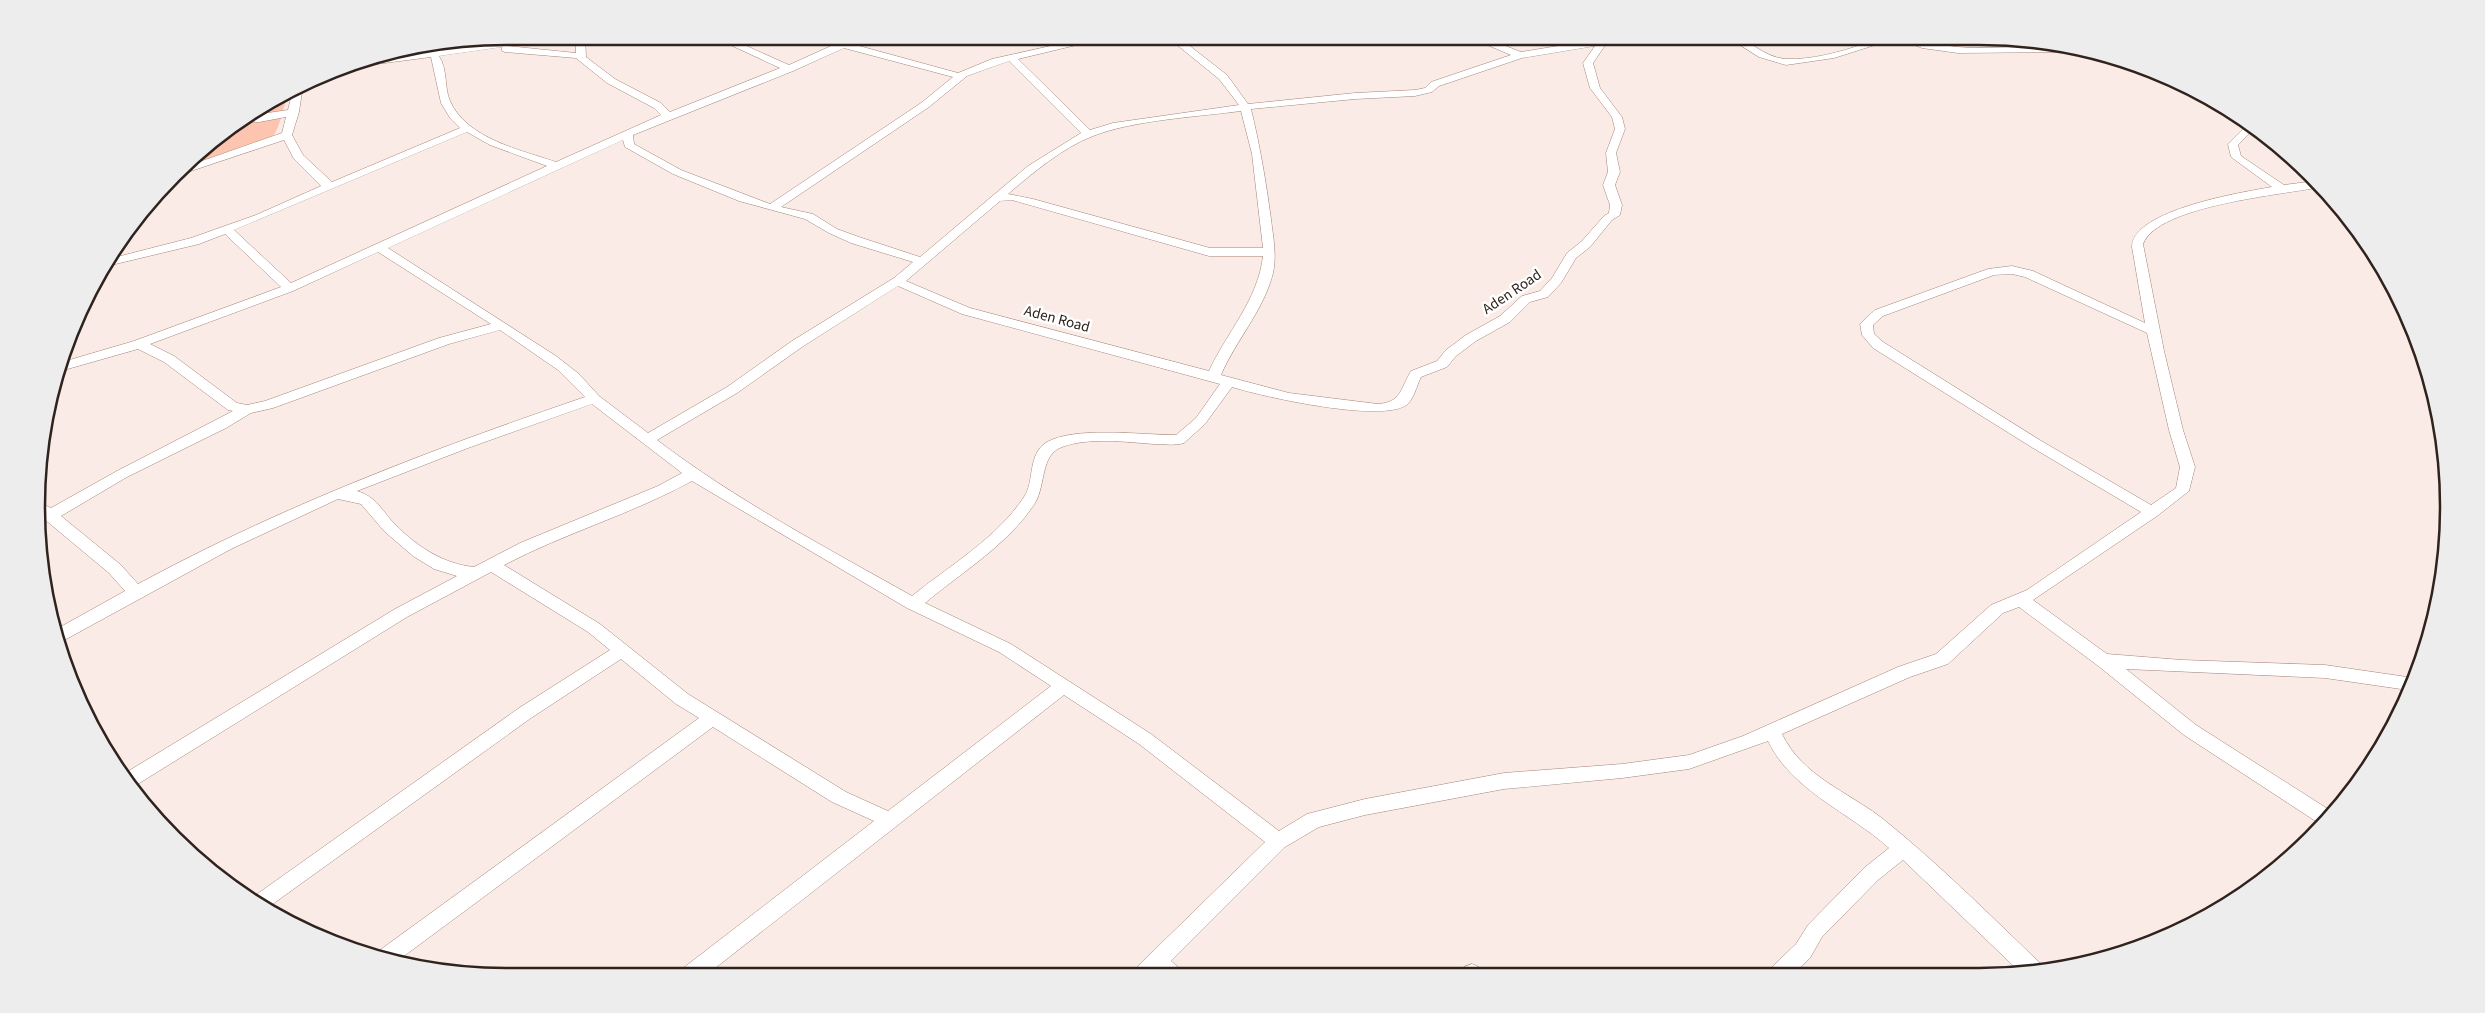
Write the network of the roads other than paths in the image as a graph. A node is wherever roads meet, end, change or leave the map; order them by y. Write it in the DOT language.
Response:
graph roads {
  1 [pos="496,45"];
  2 [pos="580,45"];
  3 [pos="736,45"];
  4 [pos="845,45"];
  5 [pos="1069,45"];
  6 [pos="1182,45"];
  7 [pos="1494,45"];
  8 [pos="1588,45"];
  9 [pos="1601,45"];
  10 [pos="1745,45"];
  11 [pos="1867,45"];
  12 [pos="1922,45"];
  13 [pos="485,47"];
  14 [pos="2040,49"];
  15 [pos="434,55"];
  16 [pos="1520,55"];
  17 [pos="581,56"];
  18 [pos="1011,58"];
  19 [pos="386,61"];
  20 [pos="790,69"];
  21 [pos="960,76"];
  22 [pos="297,96"];
  23 [pos="1245,107"];
  24 [pos="294,112"];
  25 [pos="662,113"];
  26 [pos="255,120"];
  27 [pos="466,129"];
  28 [pos="2246,131"];
  29 [pos="1088,134"];
  30 [pos="287,135"];
  31 [pos="628,140"];
  32 [pos="556,166"];
  33 [pos="194,168"];
  34 [pos="2309,185"];
  35 [pos="327,188"];
  36 [pos="2280,188"];
  37 [pos="995,198"];
  38 [pos="771,208"];
  39 [pos="227,230"];
  40 [pos="380,248"];
  41 [pos="1268,252"];
  42 [pos="921,261"];
  43 [pos="116,262"];
  44 [pos="898,281"];
  45 [pos="289,288"];
  46 [pos="503,326"];
  47 [pos="2155,332"];
  48 [pos="139,344"];
  49 [pos="67,365"];
  50 [pos="1213,377"];
  51 [pos="1228,382"];
  52 [pos="594,399"];
  53 [pos="247,410"];
  54 [pos="646,440"];
  55 [pos="692,474"];
  56 [pos="338,494"];
  57 [pos="47,512"];
  58 [pos="2152,512"];
  59 [pos="485,569"];
  60 [pos="135,592"];
  61 [pos="2021,600"];
  62 [pos="914,604"];
  63 [pos="63,633"];
  64 [pos="623,650"];
  65 [pos="2103,660"];
  66 [pos="2405,683"];
  67 [pos="1063,686"];
  68 [pos="712,718"];
  69 [pos="1772,731"];
  70 [pos="133,778"];
  71 [pos="2321,815"];
  72 [pos="890,820"];
  73 [pos="1278,841"];
  74 [pos="1904,849"];
  75 [pos="264,899"];
  76 [pos="392,953"];
  77 [pos="2028,965"];
  78 [pos="700,968"];
  79 [pos="1150,968"];
  80 [pos="1785,968"];
  1 -- 13 [label="street"];
  2 -- 17 [label="street"];
  3 -- 20 [label="street"];
  4 -- 20 [label="street"];
  4 -- 21 [label="street"];
  5 -- 18 [label="street"];
  6 -- 23 [label="street"];
  7 -- 16 [label="street"];
  8 -- 16 [label="street"];
  9 -- 51 [label="street, Aden Road"];
  10 -- 11 [label="street"];
  12 -- 14 [label="street"];
  13 -- 15 [label="street"];
  13 -- 17 [label="street"];
  15 -- 19 [label="street"];
  15 -- 27 [label="street"];
  16 -- 23 [label="street"];
  17 -- 25 [label="street"];
  18 -- 21 [label="street"];
  18 -- 29 [label="street"];
  20 -- 25 [label="street"];
  21 -- 38 [label="street"];
  22 -- 24 [label="street"];
  23 -- 29 [label="street"];
  23 -- 41 [label="street"];
  24 -- 26 [label="street"];
  24 -- 30 [label="street"];
  25 -- 31 [label="street"];
  27 -- 32 [label="street"];
  27 -- 35 [label="street"];
  28 -- 36 [label="street"];
  29 -- 37 [label="street"];
  30 -- 33 [label="street"];
  30 -- 35 [label="street"];
  31 -- 32 [label="street"];
  31 -- 38 [label="street"];
  32 -- 40 [label="street"];
  34 -- 36 [label="street"];
  35 -- 39 [label="street"];
  36 -- 47 [label="street"];
  37 -- 41 [label="street"];
  37 -- 42 [label="street"];
  38 -- 42 [label="street"];
  39 -- 43 [label="street"];
  39 -- 45 [label="street"];
  40 -- 45 [label="street"];
  40 -- 46 [label="street"];
  41 -- 50 [label="street"];
  42 -- 44 [label="street"];
  44 -- 50 [label="street, Aden Road"];
  44 -- 54 [label="street"];
  45 -- 48 [label="street"];
  46 -- 52 [label="street"];
  46 -- 53 [label="street"];
  47 -- 58 [label="street"];
  47 -- 58 [label="street"];
  48 -- 49 [label="street"];
  48 -- 53 [label="street"];
  50 -- 51 [label="street, Aden Road"];
  51 -- 62 [label="street"];
  52 -- 54 [label="street"];
  52 -- 56 [label="street"];
  53 -- 57 [label="street"];
  54 -- 55 [label="street"];
  55 -- 59 [label="street"];
  55 -- 62 [label="street"];
  56 -- 59 [label="street"];
  56 -- 60 [label="street"];
  57 -- 60 [label="street"];
  58 -- 61 [label="street"];
  59 -- 64 [label="street"];
  59 -- 70 [label="street"];
  60 -- 63 [label="street"];
  61 -- 65 [label="street"];
  61 -- 69 [label="street"];
  62 -- 67 [label="street"];
  64 -- 68 [label="street"];
  64 -- 75 [label="street"];
  65 -- 66 [label="street"];
  65 -- 71 [label="street"];
  67 -- 72 [label="street"];
  67 -- 73 [label="street"];
  68 -- 72 [label="street"];
  68 -- 76 [label="street"];
  69 -- 73 [label="street"];
  69 -- 74 [label="street"];
  72 -- 78 [label="street"];
  73 -- 79 [label="street"];
  74 -- 77 [label="street"];
  74 -- 80 [label="street"];
}
